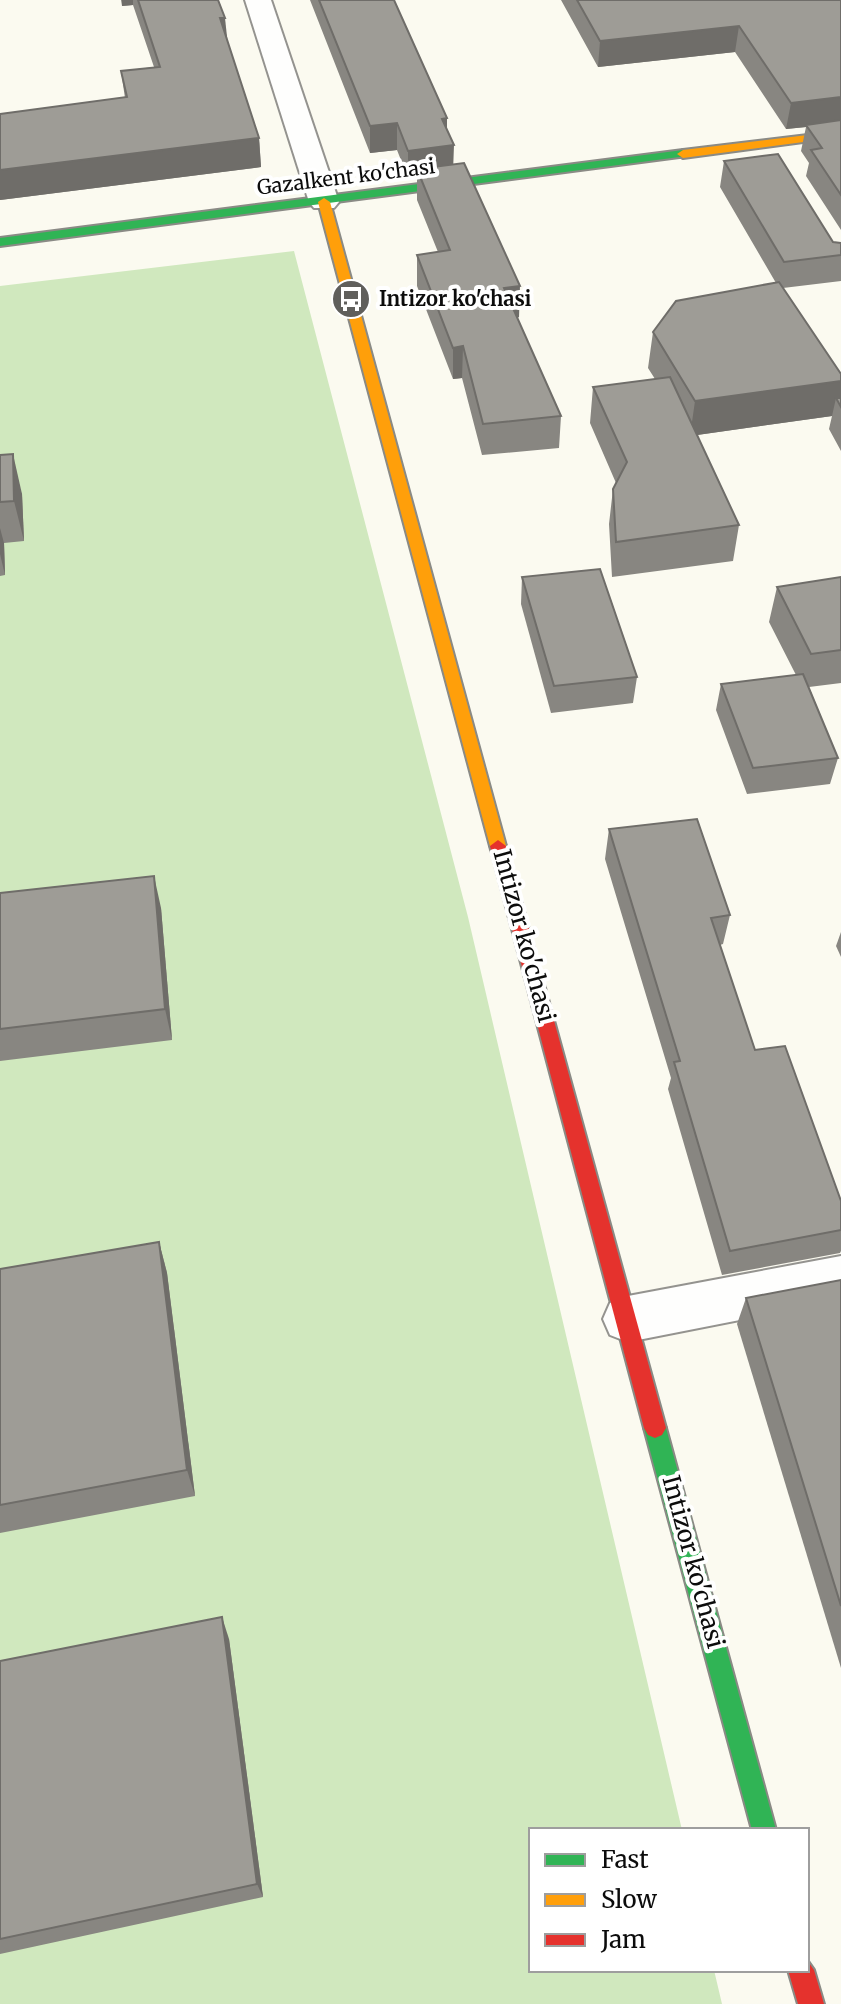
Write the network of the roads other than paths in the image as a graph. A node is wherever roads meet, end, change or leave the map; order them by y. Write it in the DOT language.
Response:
graph roads {
  1 [pos="258,0"];
  2 [pos="841,134"];
  3 [pos="324,202"];
  4 [pos="0,242"];
  5 [pos="841,1278"];
  6 [pos="628,1319"];
  7 [pos="763,1828"];
  8 [pos="802,1972"];
  9 [pos="811,2004"];
  1 -- 3 [label="street, Intizor ko'chasi"];
  2 -- 3 [label="street, Gazalkent ko'chasi"];
  3 -- 4 [label="street, Gazalkent ko'chasi"];
  3 -- 6 [label="street, Intizor ko'chasi"];
  5 -- 6 [label="street"];
  6 -- 7 [label="street, Intizor ko'chasi"];
  8 -- 9 [label="street"];
}
